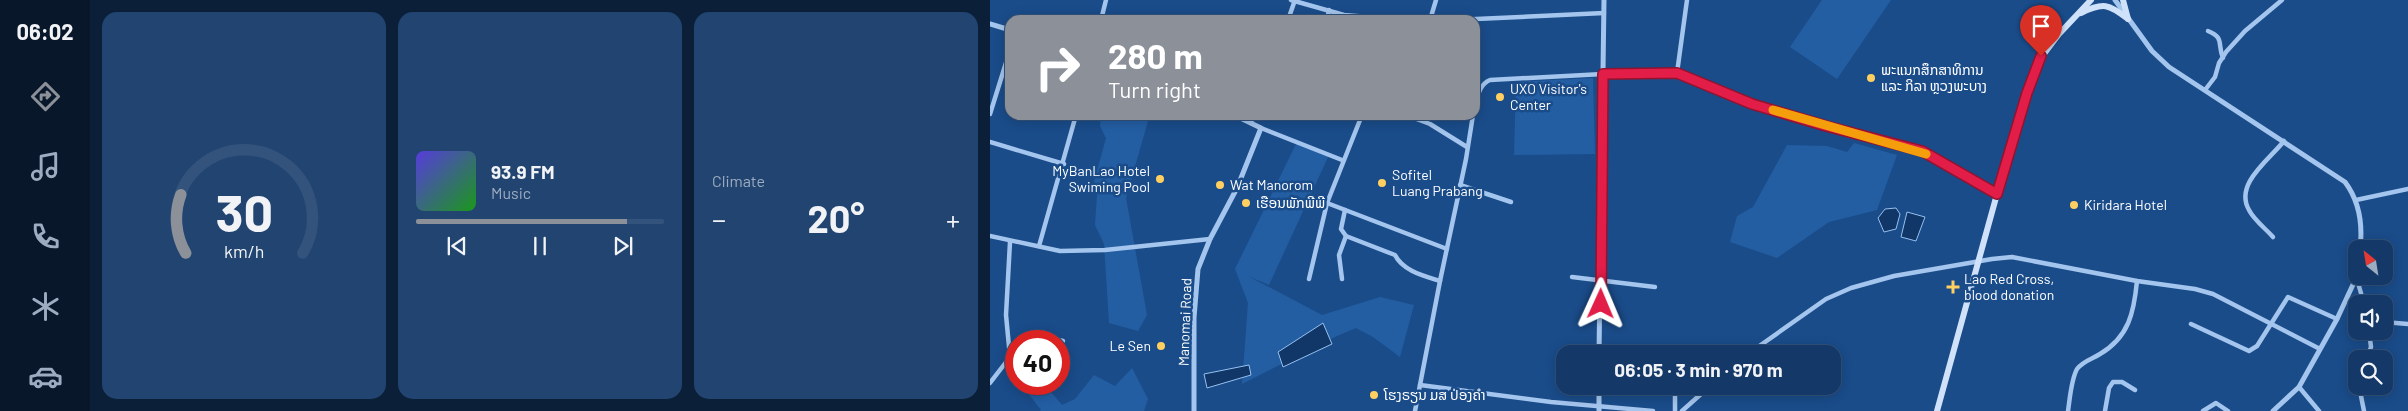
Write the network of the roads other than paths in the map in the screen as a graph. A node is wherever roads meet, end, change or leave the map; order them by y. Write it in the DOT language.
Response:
graph roads {
  1 [pos="1106,0"];
  2 [pos="1294,0"];
  3 [pos="1436,0"];
  4 [pos="1604,0"];
  5 [pos="1687,0"];
  6 [pos="2085,0"];
  7 [pos="2091,0"];
  8 [pos="2115,0"];
  9 [pos="2123,0"];
  10 [pos="2282,0"];
  11 [pos="1329,10"];
  12 [pos="1604,13"];
  13 [pos="1102,15"];
  14 [pos="1290,15"];
  15 [pos="1328,15"];
  16 [pos="1344,15"];
  17 [pos="1432,15"];
  18 [pos="2075,16"];
  19 [pos="2128,18"];
  20 [pos="1480,19"];
  21 [pos="990,24"];
  22 [pos="1005,28"];
  23 [pos="2208,31"];
  24 [pos="2222,58"];
  25 [pos="1005,66"];
  26 [pos="1677,73"];
  27 [pos="1603,74"];
  28 [pos="1480,90"];
  29 [pos="2205,90"];
  30 [pos="990,114"];
  31 [pos="1075,120"];
  32 [pos="1245,120"];
  33 [pos="1252,120"];
  34 [pos="1360,120"];
  35 [pos="1419,120"];
  36 [pos="1471,120"];
  37 [pos="1251,123"];
  38 [pos="1261,128"];
  39 [pos="2284,141"];
  40 [pos="990,142"];
  41 [pos="1467,147"];
  42 [pos="1342,160"];
  43 [pos="1064,164"];
  44 [pos="1460,185"];
  45 [pos="2408,189"];
  46 [pos="1997,194"];
  47 [pos="2356,200"];
  48 [pos="1510,202"];
  49 [pos="1326,203"];
  50 [pos="1345,210"];
  51 [pos="990,236"];
  52 [pos="1346,236"];
  53 [pos="2274,237"];
  54 [pos="1210,239"];
  55 [pos="2361,240"];
  56 [pos="1010,242"];
  57 [pos="1039,246"];
  58 [pos="1447,249"];
  59 [pos="1980,262"];
  60 [pos="1572,277"];
  61 [pos="1309,279"];
  62 [pos="1342,279"];
  63 [pos="2137,281"];
  64 [pos="1440,282"];
  65 [pos="1601,282"];
  66 [pos="2354,285"];
  67 [pos="1655,287"];
  68 [pos="2337,319"];
  69 [pos="2272,323"];
  70 [pos="2393,323"];
  71 [pos="2190,324"];
  72 [pos="2408,324"];
  73 [pos="1008,330"];
  74 [pos="1599,345"];
  75 [pos="1761,345"];
  76 [pos="2320,349"];
  77 [pos="1005,365"];
  78 [pos="990,383"];
  79 [pos="1420,385"];
  80 [pos="2299,387"];
  81 [pos="2135,390"];
  82 [pos="1599,395"];
  83 [pos="1675,395"];
  84 [pos="1700,395"];
  85 [pos="2361,395"];
  86 [pos="1599,409"];
  87 [pos="1194,411"];
  88 [pos="1415,411"];
  89 [pos="1653,411"];
  90 [pos="1675,411"];
  91 [pos="1682,411"];
  92 [pos="1937,411"];
  93 [pos="2068,411"];
  94 [pos="2105,411"];
  95 [pos="2203,411"];
  96 [pos="2228,411"];
  97 [pos="2273,411"];
  98 [pos="2319,411"];
  99 [pos="2364,411"];
  1 -- 13 [label="street"];
  2 -- 11 [label="street"];
  2 -- 14 [label="street"];
  3 -- 17 [label="street"];
  4 -- 12 [label="street"];
  5 -- 26 [label="street"];
  6 -- 18 [label="main road"];
  7 -- 18 [label="main road"];
  8 -- 19 [label="street"];
  9 -- 19 [label="main road"];
  10 -- 24 [label="street"];
  11 -- 15 [label="street"];
  11 -- 16 [label="street"];
  12 -- 20 [label="street"];
  12 -- 27 [label="street"];
  18 -- 19 [label="main road"];
  18 -- 46 [label="main road"];
  19 -- 29 [label="street"];
  21 -- 22 [label="street"];
  23 -- 24 [label="street"];
  24 -- 29 [label="street"];
  25 -- 30 [label="street"];
  26 -- 27 [label="street"];
  26 -- 46 [label="street"];
  27 -- 28 [label="street"];
  27 -- 65 [label="street"];
  29 -- 39 [label="street"];
  31 -- 43 [label="street"];
  32 -- 37 [label="street"];
  33 -- 37 [label="street"];
  34 -- 42 [label="street"];
  35 -- 41 [label="street"];
  36 -- 41 [label="street"];
  37 -- 38 [label="street"];
  38 -- 42 [label="street"];
  38 -- 54 [label="street, Manomai Road"];
  39 -- 47 [label="street"];
  39 -- 53 [label="street"];
  40 -- 43 [label="street"];
  41 -- 44 [label="street"];
  42 -- 49 [label="street"];
  43 -- 57 [label="street"];
  44 -- 48 [label="street"];
  44 -- 58 [label="street"];
  45 -- 47 [label="street"];
  46 -- 59 [label="main road"];
  47 -- 55 [label="street"];
  49 -- 50 [label="street"];
  49 -- 61 [label="street"];
  50 -- 52 [label="street"];
  50 -- 58 [label="street"];
  51 -- 56 [label="street"];
  52 -- 62 [label="street"];
  52 -- 64 [label="street"];
  54 -- 57 [label="street"];
  54 -- 87 [label="street, Manomai Road"];
  56 -- 57 [label="street"];
  56 -- 73 [label="street"];
  58 -- 64 [label="street"];
  59 -- 63 [label="street"];
  59 -- 75 [label="street"];
  59 -- 92 [label="main road"];
  60 -- 65 [label="street"];
  63 -- 69 [label="street"];
  63 -- 93 [label="street"];
  64 -- 79 [label="street"];
  65 -- 67 [label="street"];
  65 -- 74 [label="street"];
  66 -- 68 [label="street"];
  68 -- 69 [label="street"];
  68 -- 76 [label="street"];
  69 -- 71 [label="street"];
  69 -- 76 [label="street"];
  70 -- 72 [label="street"];
  76 -- 80 [label="street"];
  77 -- 78 [label="street"];
  79 -- 86 [label="street"];
  79 -- 88 [label="street"];
  80 -- 97 [label="street"];
  80 -- 98 [label="street"];
  81 -- 94 [label="street"];
  82 -- 86 [label="street"];
  83 -- 90 [label="street"];
  84 -- 91 [label="street"];
  85 -- 99 [label="street"];
  86 -- 89 [label="street"];
  95 -- 96 [label="street"];
}
